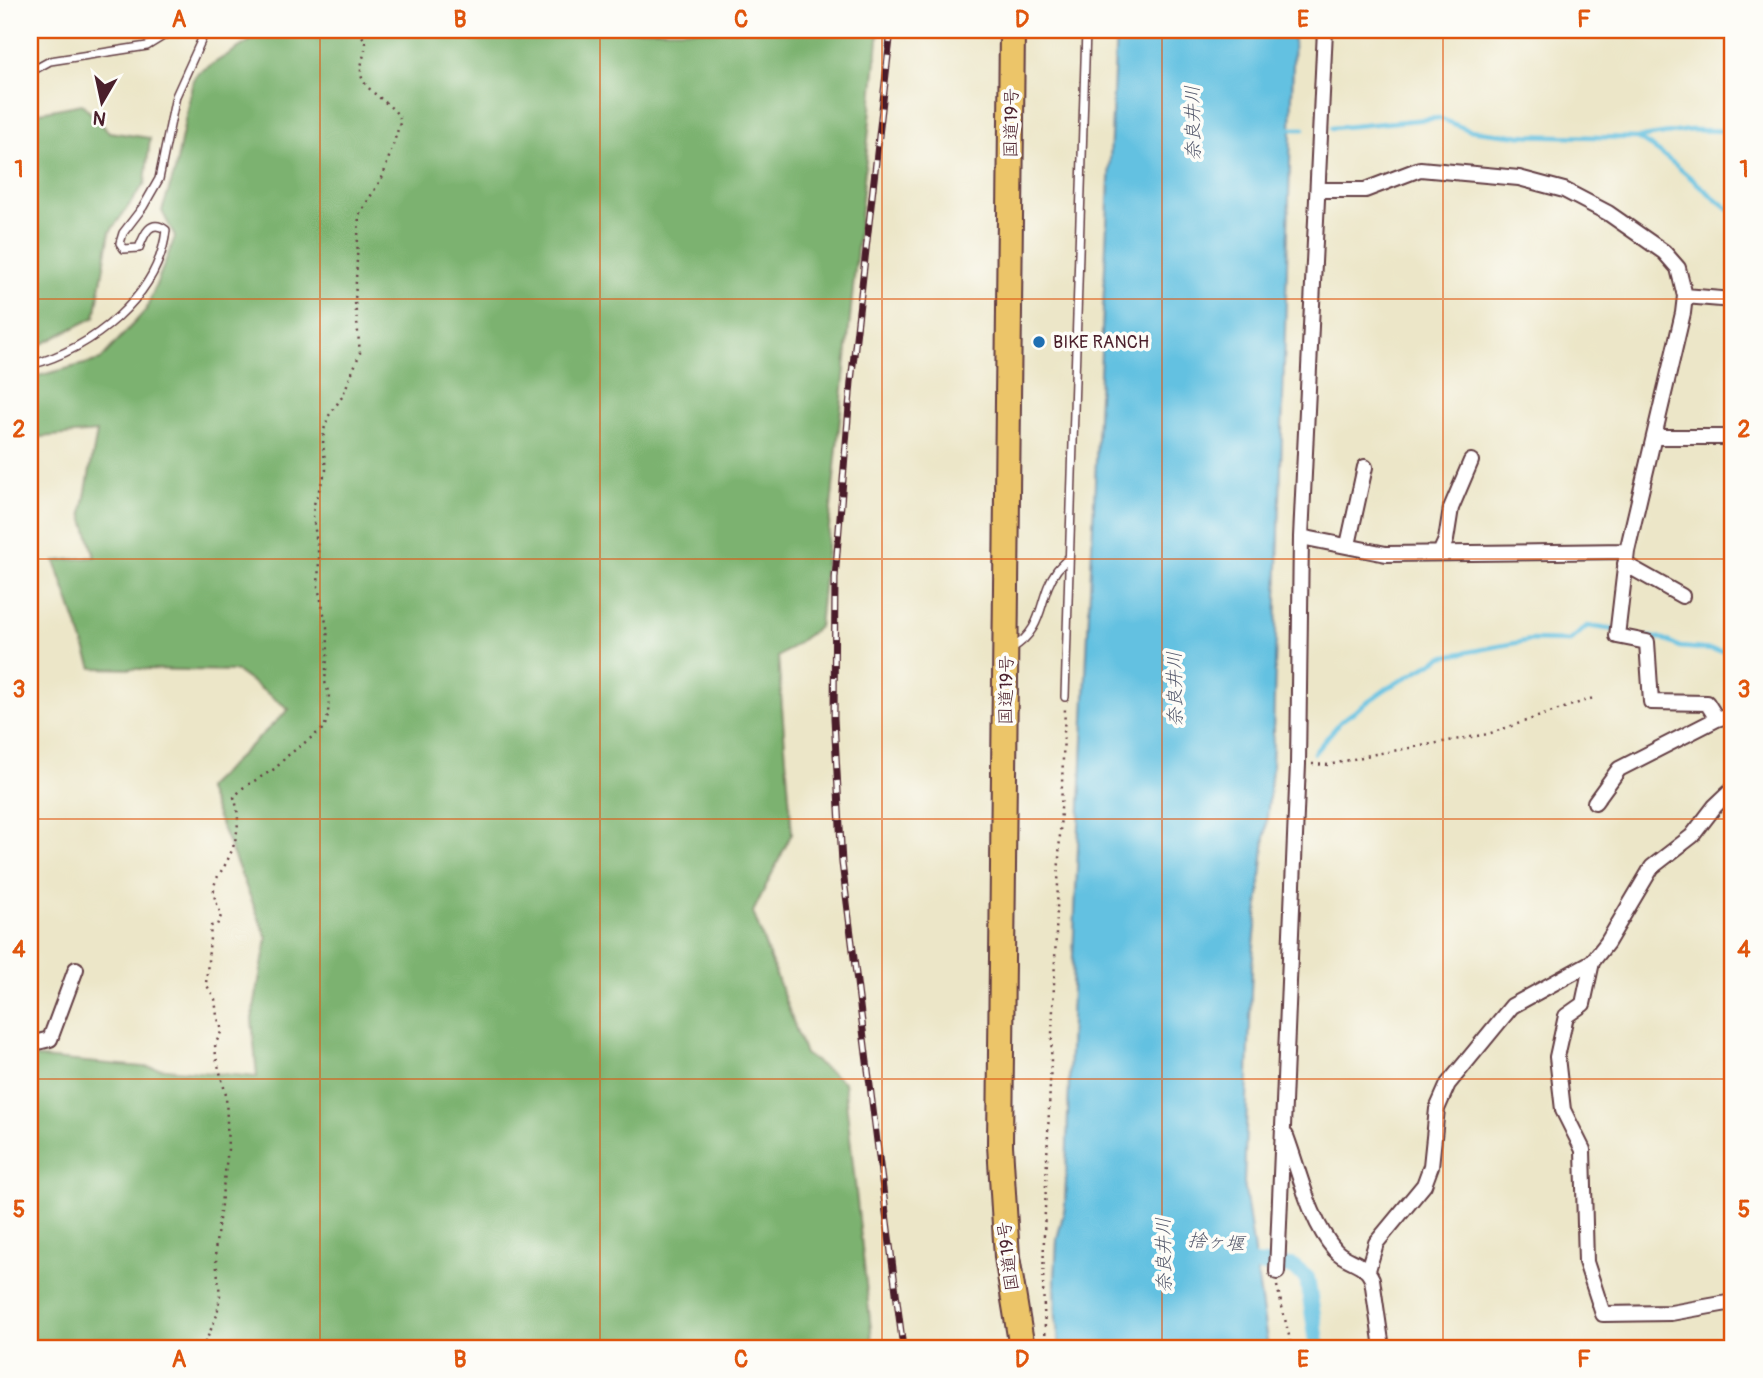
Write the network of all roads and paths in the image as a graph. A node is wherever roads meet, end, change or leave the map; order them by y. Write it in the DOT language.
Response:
graph roads {
  1 [pos="173,30"];
  2 [pos="206,30"];
  3 [pos="357,30"];
  4 [pos="1012,30"];
  5 [pos="1086,30"];
  6 [pos="1325,30"];
  7 [pos="30,72"];
  8 [pos="1318,190"];
  9 [pos="1685,296"];
  10 [pos="1733,300"];
  11 [pos="30,365"];
  12 [pos="1654,437"];
  13 [pos="1733,437"];
  14 [pos="1471,461"];
  15 [pos="1365,467"];
  16 [pos="1301,537"];
  17 [pos="1348,545"];
  18 [pos="1441,551"];
  19 [pos="1069,558"];
  20 [pos="1626,558"];
  21 [pos="1682,596"];
  22 [pos="1007,651"];
  23 [pos="1066,697"];
  24 [pos="1593,698"];
  25 [pos="1733,714"];
  26 [pos="1717,719"];
  27 [pos="1298,764"];
  28 [pos="1733,789"];
  29 [pos="1595,802"];
  30 [pos="1592,962"];
  31 [pos="76,970"];
  32 [pos="30,1041"];
  33 [pos="1284,1128"];
  34 [pos="1368,1270"];
  35 [pos="1277,1272"];
  36 [pos="1733,1302"];
  37 [pos="200,1348"];
  38 [pos="1022,1348"];
  39 [pos="1046,1348"];
  40 [pos="1292,1348"];
  41 [pos="1382,1348"];
  1 -- 7 [label="lane"];
  2 -- 11 [label="lane"];
  3 -- 37 [label="path"];
  4 -- 22 [label="highway, 国道19号"];
  5 -- 19 [label="lane"];
  6 -- 8 [label="street"];
  8 -- 9 [label="street"];
  8 -- 16 [label="street"];
  9 -- 10 [label="street"];
  9 -- 12 [label="street"];
  12 -- 13 [label="street"];
  12 -- 20 [label="street"];
  14 -- 18 [label="street"];
  15 -- 17 [label="street"];
  16 -- 17 [label="street"];
  16 -- 27 [label="street"];
  17 -- 18 [label="street"];
  18 -- 20 [label="street"];
  19 -- 22 [label="lane"];
  19 -- 23 [label="lane"];
  20 -- 21 [label="street"];
  20 -- 26 [label="street"];
  22 -- 38 [label="highway, 国道19号"];
  23 -- 39 [label="path"];
  24 -- 27 [label="path"];
  25 -- 26 [label="street"];
  26 -- 29 [label="street"];
  27 -- 33 [label="street"];
  28 -- 30 [label="street"];
  30 -- 34 [label="street"];
  30 -- 36 [label="street"];
  31 -- 32 [label="street"];
  33 -- 34 [label="street"];
  33 -- 35 [label="street"];
  34 -- 41 [label="street"];
  35 -- 40 [label="path"];
}
